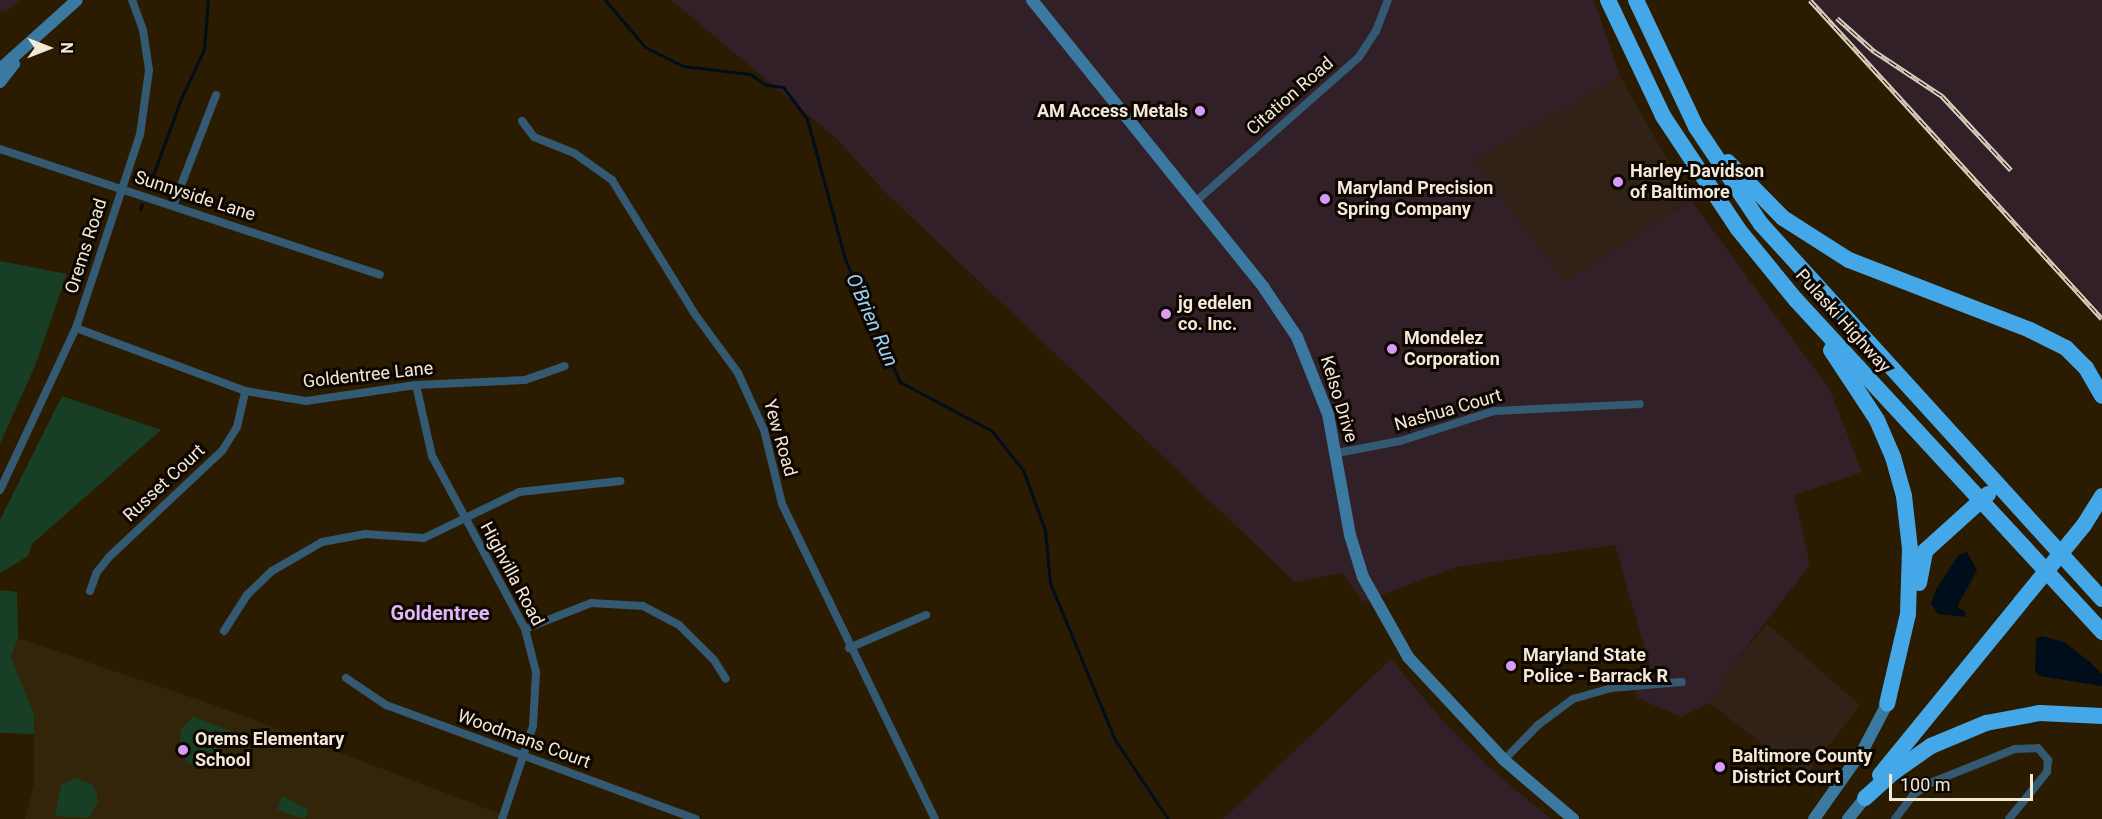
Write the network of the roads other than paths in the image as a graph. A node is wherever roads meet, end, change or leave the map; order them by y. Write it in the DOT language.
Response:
graph roads {
  1 [pos="77,0"];
  2 [pos="132,0"];
  3 [pos="1032,0"];
  4 [pos="1388,0"];
  5 [pos="1608,0"];
  6 [pos="1636,0"];
  7 [pos="25,50"];
  8 [pos="0,69"];
  9 [pos="0,82"];
  10 [pos="216,95"];
  11 [pos="522,121"];
  12 [pos="1694,124"];
  13 [pos="1672,131"];
  14 [pos="0,149"];
  15 [pos="122,189"];
  16 [pos="1194,202"];
  17 [pos="172,206"];
  18 [pos="380,275"];
  19 [pos="1796,300"];
  20 [pos="76,328"];
  21 [pos="565,366"];
  22 [pos="416,384"];
  23 [pos="245,391"];
  24 [pos="2102,396"];
  25 [pos="1640,404"];
  26 [pos="1337,453"];
  27 [pos="620,480"];
  28 [pos="1998,486"];
  29 [pos="0,490"];
  30 [pos="2102,496"];
  31 [pos="1981,500"];
  32 [pos="464,519"];
  33 [pos="90,591"];
  34 [pos="2102,599"];
  35 [pos="926,615"];
  36 [pos="525,629"];
  37 [pos="224,631"];
  38 [pos="2102,632"];
  39 [pos="849,648"];
  40 [pos="346,678"];
  41 [pos="726,679"];
  42 [pos="1682,682"];
  43 [pos="1887,704"];
  44 [pos="2102,716"];
  45 [pos="525,756"];
  46 [pos="1504,759"];
  47 [pos="1865,798"];
  48 [pos="502,819"];
  49 [pos="696,819"];
  50 [pos="935,819"];
  51 [pos="1573,819"];
  52 [pos="1814,819"];
  53 [pos="1848,819"];
  54 [pos="1895,819"];
  55 [pos="2008,819"];
  1 -- 7 [label="street"];
  2 -- 15 [label="street, Orems Road"];
  3 -- 16 [label="street, Kelso Drive"];
  4 -- 16 [label="street, Citation Road"];
  5 -- 13 [label="highway, Pulaski Highway"];
  6 -- 12 [label="highway, Pulaski Highway"];
  7 -- 8 [label="street"];
  7 -- 9 [label="street"];
  10 -- 17 [label="street"];
  11 -- 39 [label="street, Yew Road"];
  12 -- 13 [label="highway"];
  12 -- 24 [label="highway"];
  12 -- 28 [label="highway, Pulaski Highway"];
  13 -- 19 [label="highway, Pulaski Highway"];
  14 -- 15 [label="street, Sunnyside Lane"];
  15 -- 17 [label="street, Sunnyside Lane"];
  15 -- 20 [label="street, Orems Road"];
  16 -- 26 [label="street, Kelso Drive"];
  17 -- 18 [label="street, Sunnyside Lane"];
  19 -- 31 [label="highway, Pulaski Highway"];
  19 -- 43 [label="highway"];
  20 -- 23 [label="street, Goldentree Lane"];
  20 -- 29 [label="street, Orems Road"];
  21 -- 22 [label="street, Goldentree Lane"];
  22 -- 23 [label="street, Goldentree Lane"];
  22 -- 32 [label="street, Highvilla Road"];
  23 -- 33 [label="street, Russet Court"];
  25 -- 26 [label="street, Nashua Court"];
  26 -- 46 [label="street, Kelso Drive"];
  27 -- 32 [label="street"];
  28 -- 31 [label="highway"];
  28 -- 34 [label="highway, Pulaski Highway"];
  30 -- 47 [label="highway, bridge"];
  31 -- 38 [label="highway, Pulaski Highway"];
  31 -- 43 [label="highway"];
  32 -- 36 [label="street, Highvilla Road"];
  32 -- 37 [label="street"];
  35 -- 39 [label="street"];
  36 -- 41 [label="street"];
  36 -- 45 [label="street, Highvilla Road"];
  39 -- 50 [label="street, Yew Road"];
  40 -- 45 [label="street, Woodmans Court"];
  42 -- 46 [label="street"];
  43 -- 52 [label="street"];
  44 -- 47 [label="highway"];
  45 -- 48 [label="street, Highvilla Road"];
  45 -- 49 [label="street, Woodmans Court"];
  46 -- 51 [label="street, Kelso Drive"];
  47 -- 53 [label="street"];
  54 -- 55 [label="street"];
}
